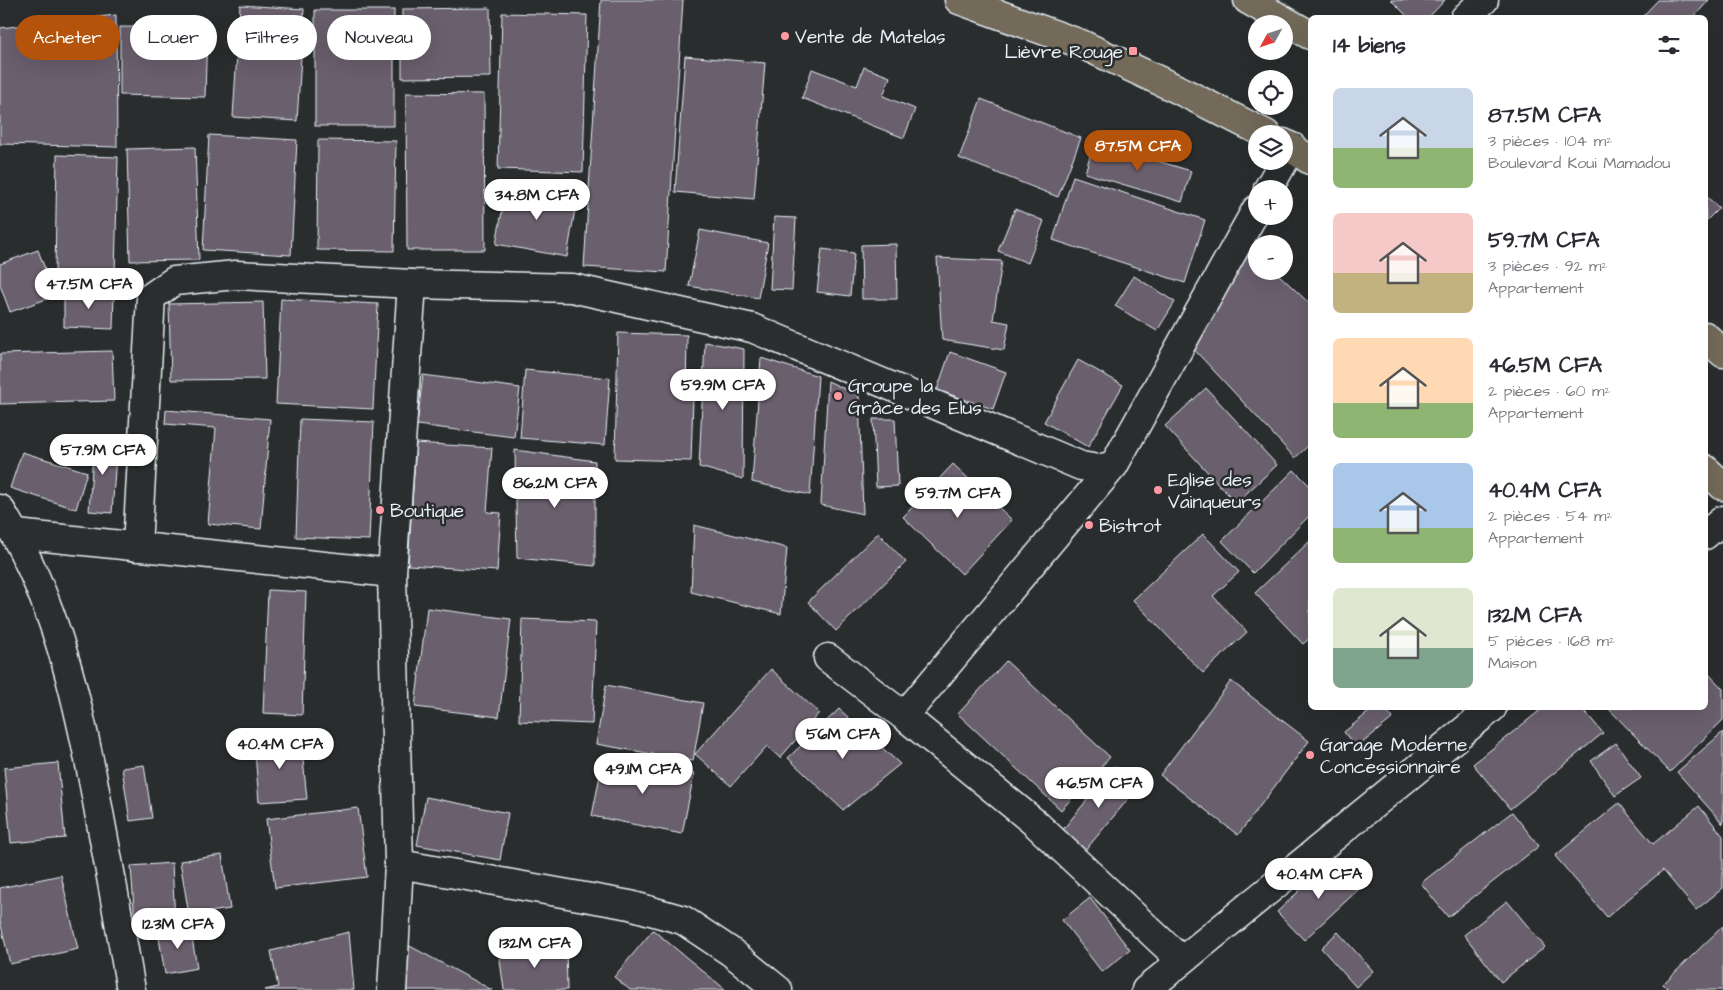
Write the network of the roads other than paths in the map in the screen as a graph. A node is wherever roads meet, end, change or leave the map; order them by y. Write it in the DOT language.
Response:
graph roads {
  1 [pos="959,0"];
  2 [pos="1248,0"];
  3 [pos="1484,0"];
  4 [pos="1468,15"];
  5 [pos="1308,34"];
  6 [pos="1248,125"];
  7 [pos="1295,150"];
  8 [pos="1274,180"];
  9 [pos="1248,224"];
  10 [pos="412,284"];
  11 [pos="1708,339"];
  12 [pos="1723,353"];
  13 [pos="1114,465"];
  14 [pos="1708,472"];
  15 [pos="1723,486"];
  16 [pos="0,509"];
  17 [pos="1723,520"];
  18 [pos="1708,532"];
  19 [pos="16,534"];
  20 [pos="137,547"];
  21 [pos="392,574"];
  22 [pos="828,658"];
  23 [pos="1490,710"];
  24 [pos="904,716"];
  25 [pos="399,864"];
  26 [pos="1181,960"];
  27 [pos="132,990"];
  28 [pos="392,990"];
  29 [pos="778,990"];
  30 [pos="1146,990"];
  1 -- 6 [label="main road"];
  2 -- 5 [label="main road"];
  3 -- 4 [label="street"];
  7 -- 8 [label="street"];
  9 -- 13 [label="street"];
  10 -- 13 [label="street"];
  10 -- 20 [label="street"];
  10 -- 21 [label="street"];
  11 -- 12 [label="main road"];
  13 -- 24 [label="street"];
  14 -- 15 [label="main road"];
  16 -- 19 [label="street"];
  17 -- 18 [label="street"];
  19 -- 20 [label="street"];
  19 -- 27 [label="street"];
  20 -- 21 [label="street"];
  21 -- 25 [label="street"];
  22 -- 24 [label="street"];
  23 -- 26 [label="street"];
  24 -- 26 [label="street"];
  25 -- 28 [label="street"];
  25 -- 29 [label="street"];
  26 -- 30 [label="street"];
}
